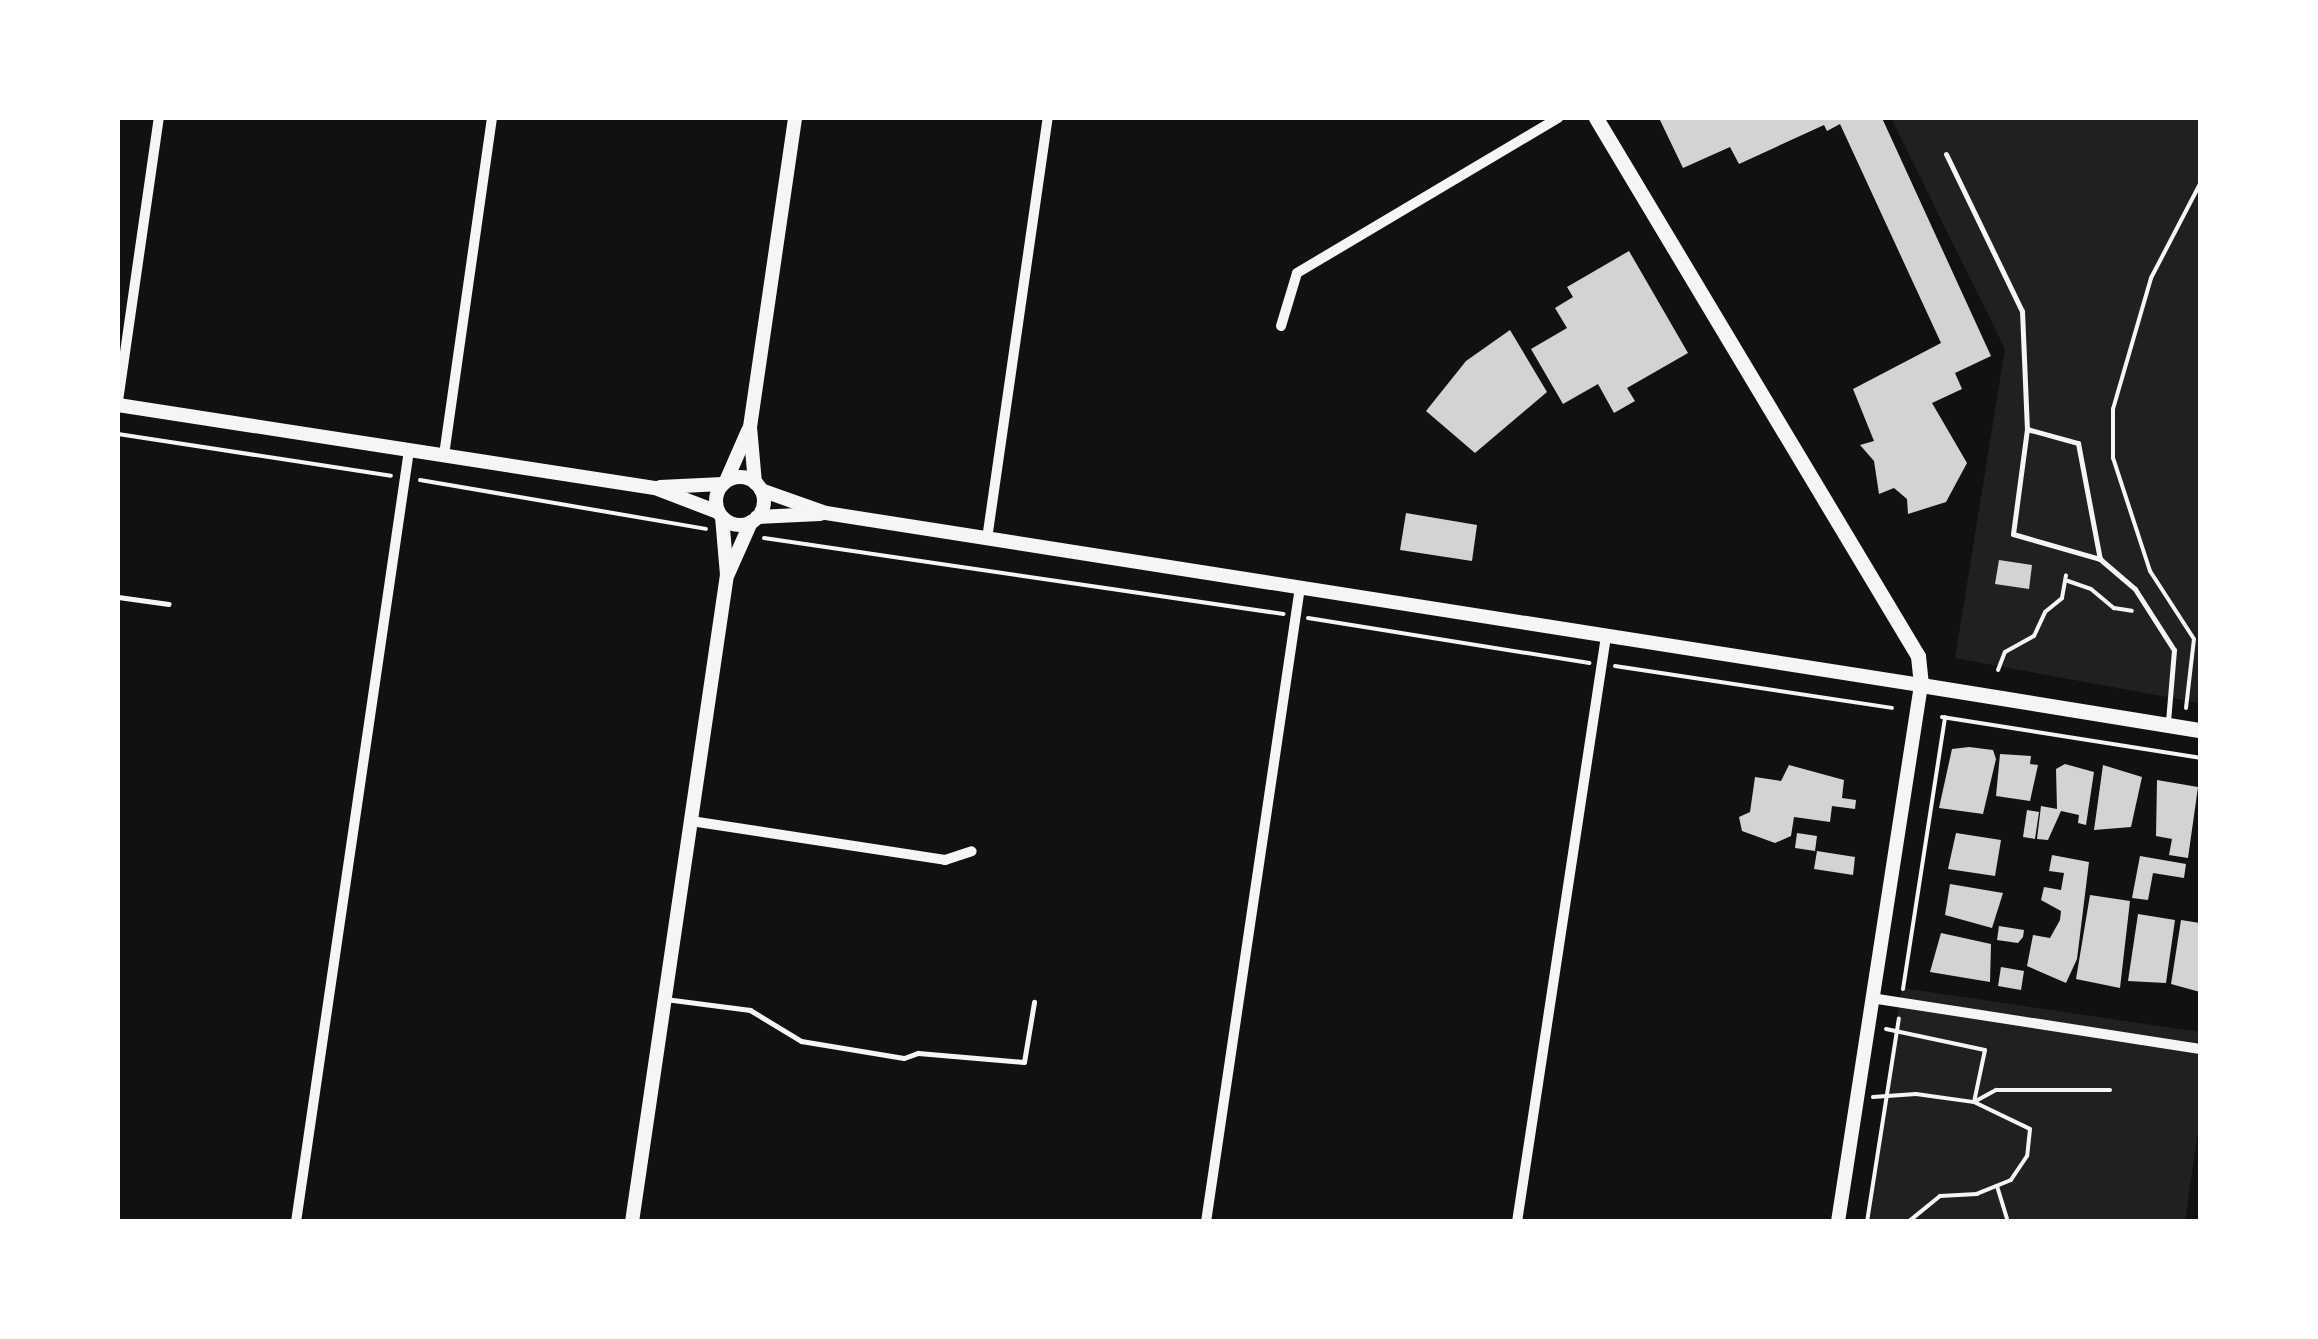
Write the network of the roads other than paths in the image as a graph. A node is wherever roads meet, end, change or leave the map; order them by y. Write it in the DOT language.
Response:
graph roads {
  1 [pos="159,118"];
  2 [pos="492,118"];
  3 [pos="795,118"];
  4 [pos="1048,118"];
  5 [pos="1558,118"];
  6 [pos="1596,118"];
  7 [pos="1946,154"];
  8 [pos="1280,326"];
  9 [pos="118,403"];
  10 [pos="750,427"];
  11 [pos="2027,430"];
  12 [pos="408,450"];
  13 [pos="444,455"];
  14 [pos="724,482"];
  15 [pos="758,486"];
  16 [pos="655,488"];
  17 [pos="720,514"];
  18 [pos="826,514"];
  19 [pos="752,525"];
  20 [pos="987,539"];
  21 [pos="2100,559"];
  22 [pos="727,575"];
  23 [pos="1300,588"];
  24 [pos="118,596"];
  25 [pos="170,604"];
  26 [pos="1606,636"];
  27 [pos="1920,686"];
  28 [pos="2184,728"];
  29 [pos="691,821"];
  30 [pos="972,851"];
  31 [pos="1872,998"];
  32 [pos="665,999"];
  33 [pos="1034,1002"];
  34 [pos="2200,1048"];
  35 [pos="296,1222"];
  36 [pos="632,1222"];
  37 [pos="1206,1222"];
  38 [pos="1517,1222"];
  39 [pos="1838,1222"];
  1 -- 9 [label="street"];
  2 -- 13 [label="street"];
  3 -- 10 [label="street"];
  4 -- 20 [label="street"];
  5 -- 8 [label="street"];
  6 -- 27 [label="main road"];
  7 -- 11 [label="lane"];
  9 -- 12 [label="street"];
  10 -- 14 [label="street"];
  10 -- 15 [label="street"];
  11 -- 21 [label="lane"];
  11 -- 21 [label="lane"];
  12 -- 13 [label="street"];
  12 -- 35 [label="street"];
  13 -- 16 [label="street"];
  14 -- 15 [label="street"];
  14 -- 16 [label="street"];
  14 -- 17 [label="street"];
  15 -- 18 [label="street"];
  15 -- 19 [label="street"];
  16 -- 17 [label="street"];
  17 -- 19 [label="street"];
  17 -- 22 [label="street"];
  18 -- 19 [label="street"];
  18 -- 20 [label="street"];
  19 -- 22 [label="street"];
  20 -- 23 [label="street"];
  21 -- 28 [label="lane"];
  22 -- 29 [label="street"];
  23 -- 26 [label="street"];
  23 -- 37 [label="street"];
  24 -- 25 [label="lane"];
  26 -- 27 [label="street"];
  26 -- 38 [label="street"];
  27 -- 28 [label="main road"];
  27 -- 31 [label="street"];
  29 -- 30 [label="street"];
  29 -- 32 [label="street"];
  31 -- 34 [label="street"];
  31 -- 39 [label="street"];
  32 -- 33 [label="lane"];
  32 -- 36 [label="street"];
}
